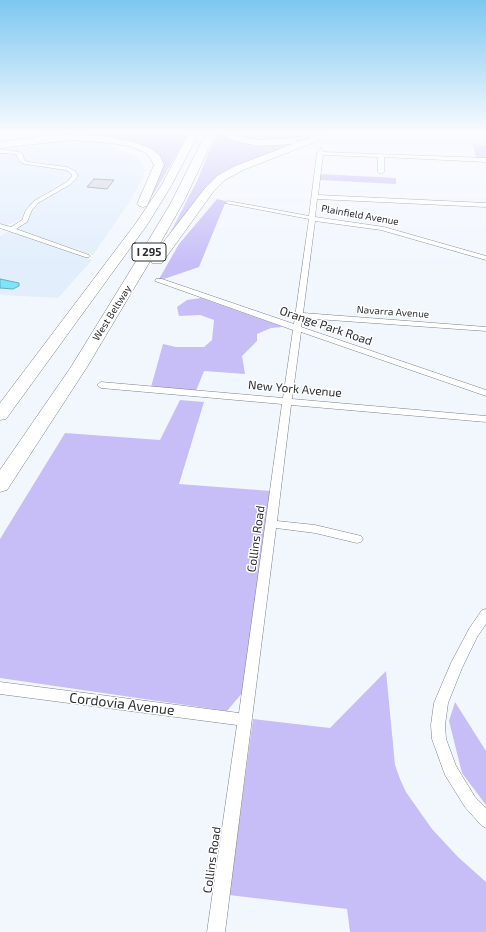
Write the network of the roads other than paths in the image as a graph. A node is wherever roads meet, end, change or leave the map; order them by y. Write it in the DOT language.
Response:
graph roads {
  1 [pos="73,176"];
  2 [pos="155,176"];
  3 [pos="171,176"];
  4 [pos="189,176"];
  5 [pos="224,176"];
  6 [pos="318,176"];
  7 [pos="315,197"];
  8 [pos="228,203"];
  9 [pos="486,205"];
  10 [pos="312,217"];
  11 [pos="6,228"];
  12 [pos="0,233"];
  13 [pos="87,256"];
  14 [pos="486,258"];
  15 [pos="101,279"];
  16 [pos="159,281"];
  17 [pos="299,315"];
  18 [pos="297,329"];
  19 [pos="486,329"];
  20 [pos="79,367"];
  21 [pos="101,385"];
  22 [pos="486,393"];
  23 [pos="288,400"];
  24 [pos="0,415"];
  25 [pos="486,419"];
  26 [pos="0,485"];
  27 [pos="271,524"];
  28 [pos="357,539"];
  29 [pos="486,614"];
  30 [pos="0,688"];
  31 [pos="244,720"];
  32 [pos="486,820"];
  33 [pos="216,932"];
  1 -- 11 [label="street"];
  2 -- 15 [label="highway"];
  3 -- 15 [label="highway, I 295"];
  4 -- 20 [label="highway, West Beltway / I 295"];
  5 -- 20 [label="highway"];
  6 -- 7 [label="street, Collins Road"];
  7 -- 9 [label="street"];
  7 -- 10 [label="street, Collins Road"];
  8 -- 10 [label="street, Plainfield Avenue"];
  10 -- 14 [label="street, Plainfield Avenue"];
  10 -- 17 [label="street, Collins Road"];
  11 -- 12 [label="street"];
  11 -- 13 [label="street"];
  15 -- 24 [label="highway, I 295"];
  16 -- 18 [label="street, Orange Park Road"];
  17 -- 18 [label="street, Collins Road"];
  17 -- 19 [label="street, Navarra Avenue"];
  18 -- 22 [label="street, Orange Park Road"];
  18 -- 23 [label="street, Collins Road"];
  20 -- 26 [label="highway, West Beltway / I 295"];
  21 -- 23 [label="street, New York Avenue"];
  23 -- 25 [label="street, New York Avenue"];
  23 -- 27 [label="street, Collins Road"];
  27 -- 28 [label="street"];
  27 -- 31 [label="street, Collins Road"];
  29 -- 32 [label="street"];
  30 -- 31 [label="street, Cordovia Avenue"];
  31 -- 33 [label="street, Collins Road"];
}
